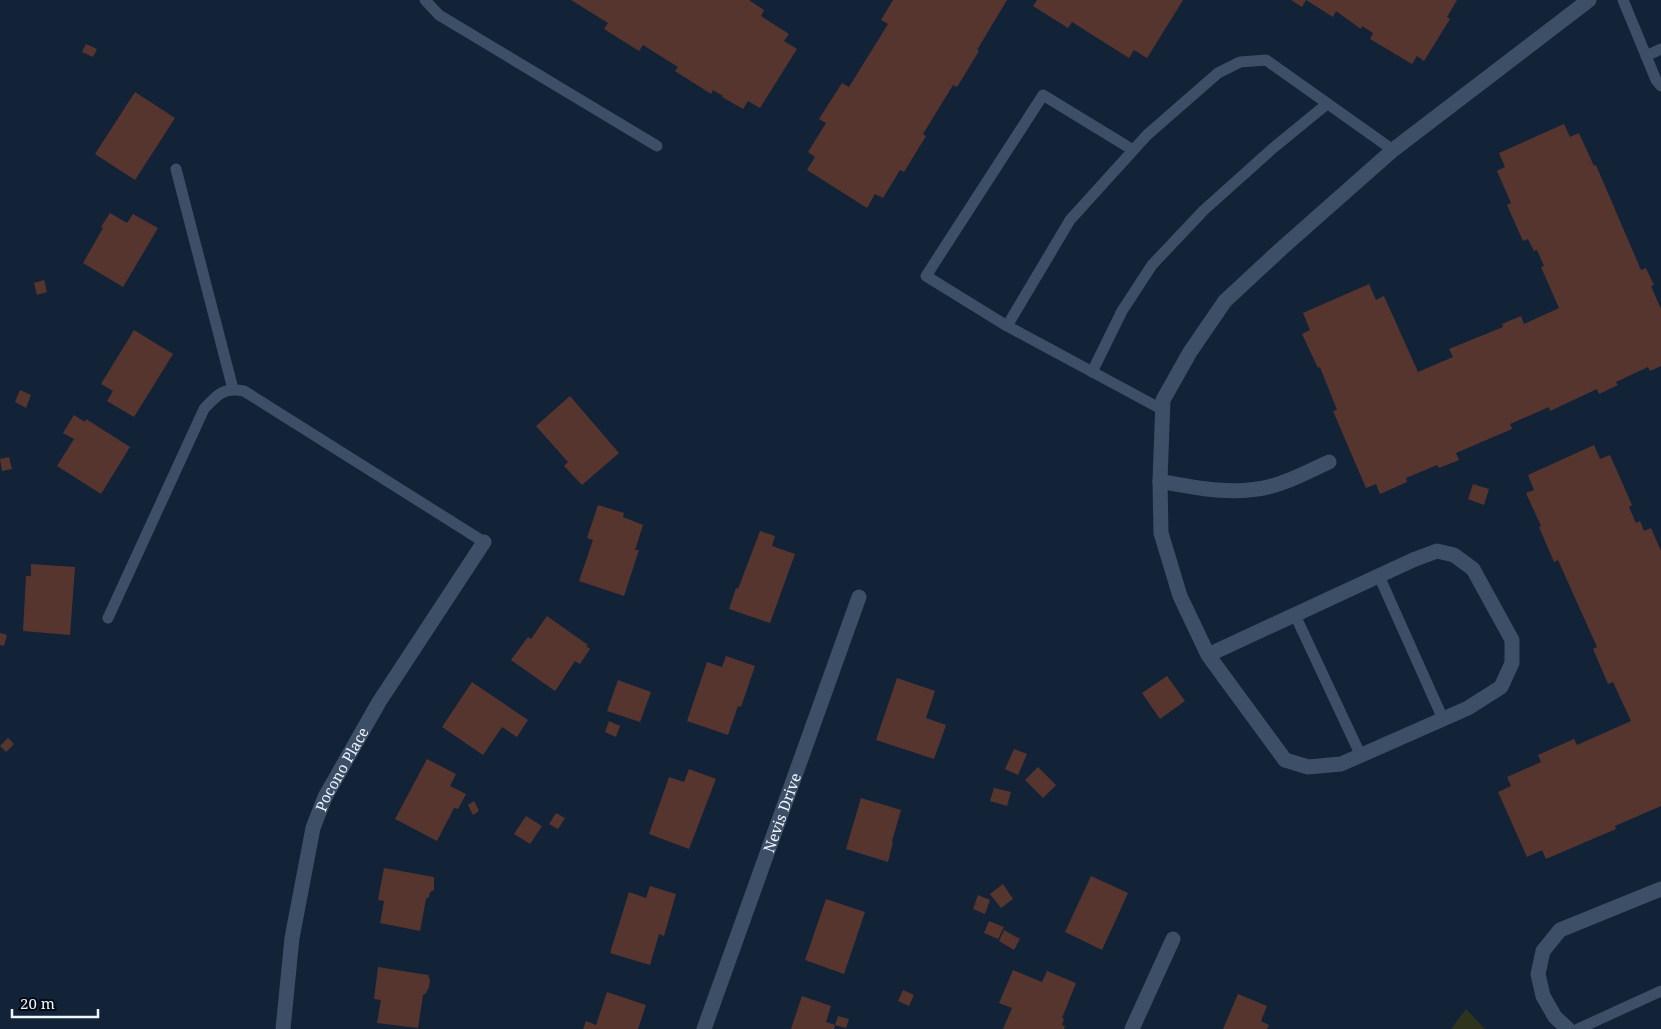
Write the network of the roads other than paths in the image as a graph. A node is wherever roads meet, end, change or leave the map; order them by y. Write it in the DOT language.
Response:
graph roads {
  1 [pos="424,0"];
  2 [pos="1589,0"];
  3 [pos="1623,0"];
  4 [pos="1661,50"];
  5 [pos="1646,56"];
  6 [pos="1661,86"];
  7 [pos="1327,104"];
  8 [pos="657,146"];
  9 [pos="1133,150"];
  10 [pos="1393,150"];
  11 [pos="176,170"];
  12 [pos="1007,326"];
  13 [pos="1092,372"];
  14 [pos="233,389"];
  15 [pos="1163,410"];
  16 [pos="1329,462"];
  17 [pos="1160,481"];
  18 [pos="484,542"];
  19 [pos="1379,576"];
  20 [pos="859,597"];
  21 [pos="1295,615"];
  22 [pos="108,618"];
  23 [pos="1208,656"];
  24 [pos="1443,719"];
  25 [pos="1361,756"];
  26 [pos="1661,888"];
  27 [pos="1173,939"];
  28 [pos="1661,991"];
  29 [pos="284,1029"];
  30 [pos="704,1029"];
  31 [pos="1132,1029"];
  32 [pos="1568,1029"];
  33 [pos="1578,1029"];
  1 -- 8 [label="lane"];
  2 -- 10 [label="street"];
  3 -- 5 [label="lane"];
  4 -- 5 [label="lane"];
  5 -- 6 [label="lane"];
  7 -- 9 [label="lane"];
  7 -- 10 [label="lane"];
  7 -- 13 [label="lane"];
  9 -- 12 [label="lane"];
  9 -- 12 [label="lane"];
  10 -- 15 [label="street"];
  11 -- 14 [label="lane"];
  12 -- 13 [label="lane"];
  13 -- 15 [label="lane"];
  14 -- 18 [label="lane"];
  14 -- 22 [label="lane"];
  15 -- 17 [label="street"];
  16 -- 17 [label="street"];
  17 -- 23 [label="street"];
  18 -- 29 [label="street, Pocono Place"];
  19 -- 21 [label="street"];
  19 -- 24 [label="lane"];
  19 -- 24 [label="street"];
  20 -- 30 [label="street, Nevis Drive"];
  21 -- 23 [label="street"];
  21 -- 25 [label="lane"];
  23 -- 25 [label="street"];
  24 -- 25 [label="street"];
  26 -- 32 [label="street"];
  27 -- 31 [label="street"];
  28 -- 33 [label="lane"];
}
